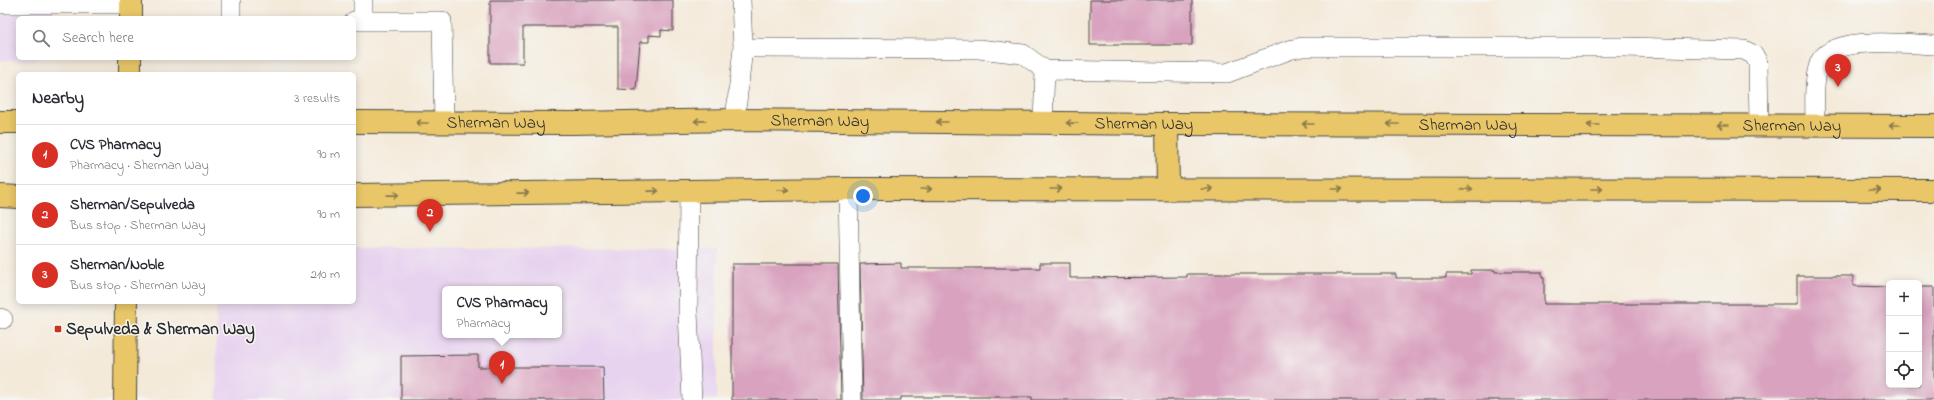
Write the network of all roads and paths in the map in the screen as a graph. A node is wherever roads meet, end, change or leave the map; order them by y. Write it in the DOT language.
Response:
graph roads {
  1 [pos="231,0"];
  2 [pos="363,0"];
  3 [pos="741,0"];
  4 [pos="27,2"];
  5 [pos="0,4"];
  6 [pos="131,8"];
  7 [pos="231,16"];
  8 [pos="358,21"];
  9 [pos="1934,45"];
  10 [pos="744,48"];
  11 [pos="130,60"];
  12 [pos="1045,70"];
  13 [pos="130,72"];
  14 [pos="735,120"];
  15 [pos="0,122"];
  16 [pos="16,122"];
  17 [pos="356,122"];
  18 [pos="1043,122"];
  19 [pos="444,123"];
  20 [pos="1167,124"];
  21 [pos="1759,125"];
  22 [pos="1815,125"];
  23 [pos="1934,126"];
  24 [pos="848,189"];
  25 [pos="1168,189"];
  26 [pos="1934,190"];
  27 [pos="689,191"];
  28 [pos="356,195"];
  29 [pos="0,196"];
  30 [pos="16,197"];
  31 [pos="126,304"];
  32 [pos="125,400"];
  33 [pos="692,400"];
  34 [pos="852,400"];
  1 -- 7 [label="lane"];
  2 -- 8 [label="lane"];
  3 -- 10 [label="lane"];
  4 -- 5 [label="lane"];
  4 -- 6 [label="lane"];
  8 -- 19 [label="lane"];
  9 -- 22 [label="lane"];
  10 -- 12 [label="lane"];
  10 -- 14 [label="lane"];
  11 -- 13 [label="main road"];
  12 -- 18 [label="lane"];
  12 -- 21 [label="lane"];
  18 -- 14 [label="main road, Sherman Way, one-way"];
  14 -- 19 [label="main road, Sherman Way, one-way"];
  15 -- 16 [label="main road"];
  19 -- 17 [label="main road, Sherman Way, one-way"];
  20 -- 18 [label="main road, Sherman Way, one-way"];
  21 -- 20 [label="main road, Sherman Way, one-way"];
  20 -- 25 [label="main road"];
  21 -- 22 [label="main road, Sherman Way"];
  23 -- 22 [label="main road, Sherman Way, one-way"];
  24 -- 25 [label="main road, one-way"];
  27 -- 24 [label="main road, one-way"];
  24 -- 34 [label="lane"];
  25 -- 26 [label="main road, one-way"];
  28 -- 27 [label="main road, one-way"];
  27 -- 33 [label="lane"];
  29 -- 30 [label="main road"];
  31 -- 32 [label="main road"];
}
